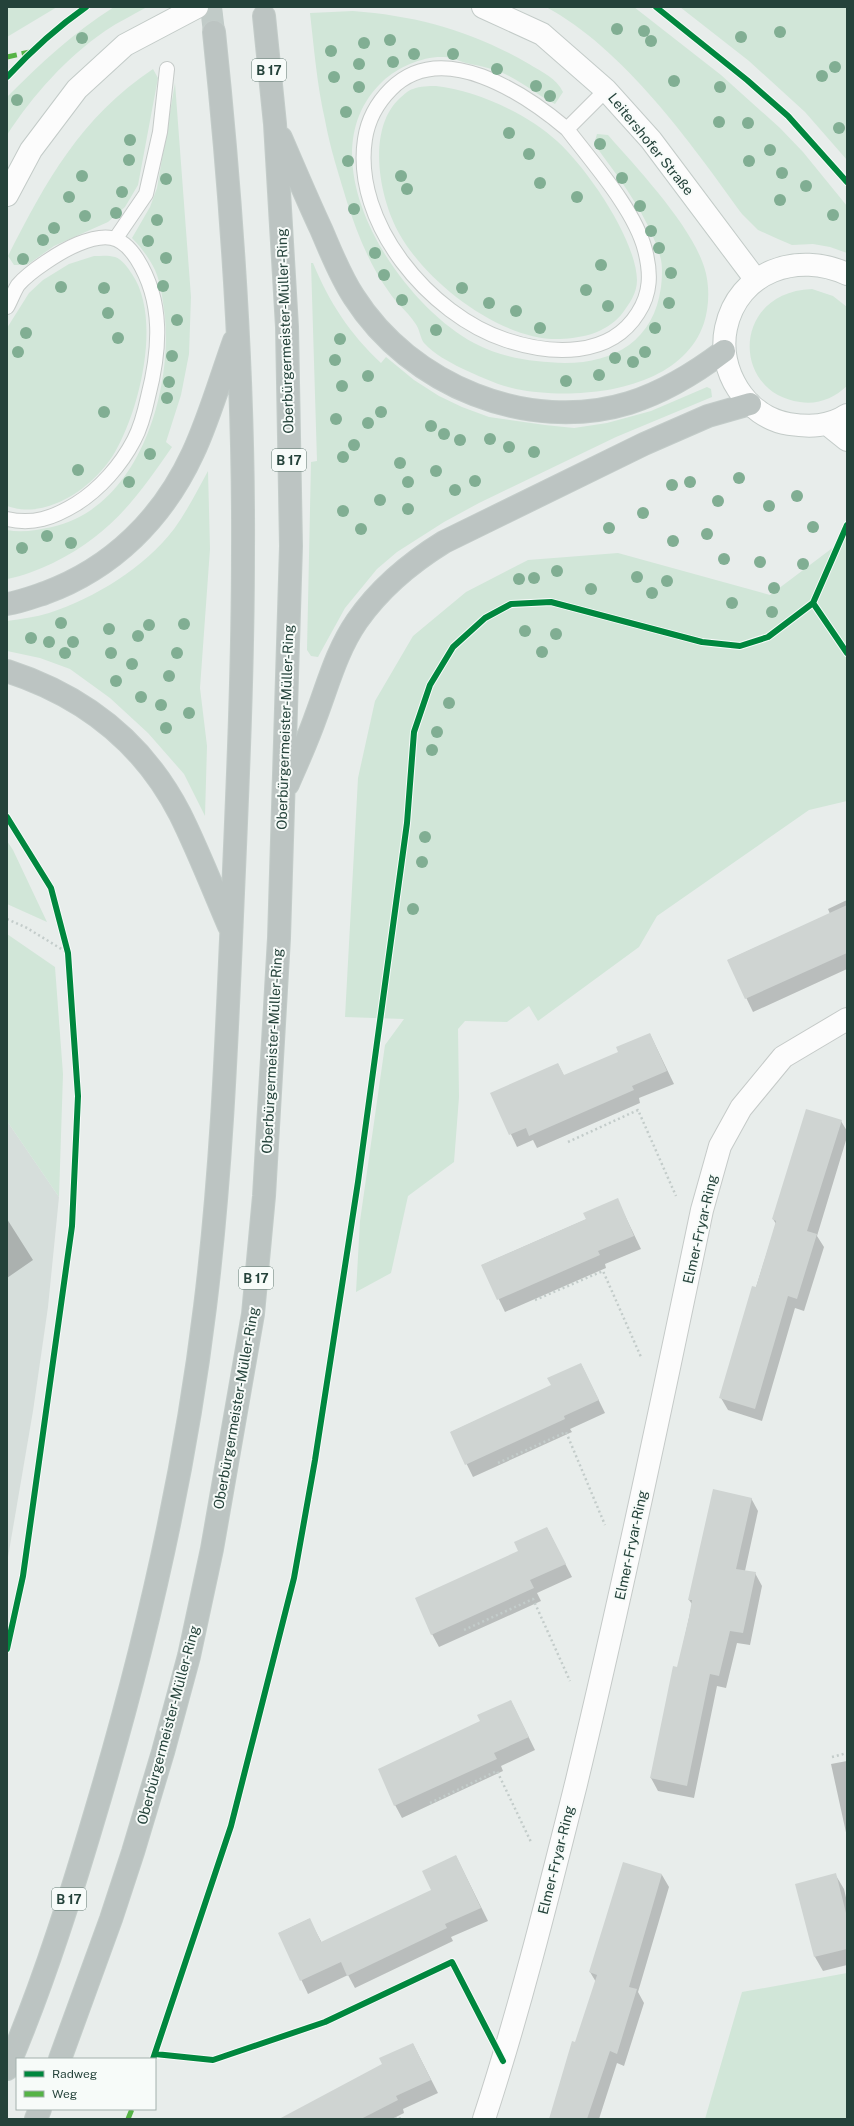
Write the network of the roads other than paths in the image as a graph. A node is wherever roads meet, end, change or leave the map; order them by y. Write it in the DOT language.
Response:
graph roads {
  1 [pos="197,7"];
  2 [pos="483,7"];
  3 [pos="264,16"];
  4 [pos="214,32"];
  5 [pos="167,69"];
  6 [pos="606,90"];
  7 [pos="275,124"];
  8 [pos="567,129"];
  9 [pos="7,195"];
  10 [pos="116,238"];
  11 [pos="847,274"];
  12 [pos="756,280"];
  13 [pos="13,282"];
  14 [pos="7,307"];
  15 [pos="238,329"];
  16 [pos="724,351"];
  17 [pos="750,404"];
  18 [pos="847,415"];
  19 [pos="827,424"];
  20 [pos="847,440"];
  21 [pos="7,519"];
  22 [pos="7,604"];
  23 [pos="7,671"];
  24 [pos="283,796"];
  25 [pos="231,931"];
  26 [pos="847,1019"];
  27 [pos="60,2058"];
  28 [pos="7,2069"];
  29 [pos="484,2119"];
  1 -- 9 [label="street"];
  2 -- 6 [label="street, Leitershofer Straße"];
  3 -- 7 [label="highway, Oberbürgermeister-Müller-Ring / B 17"];
  4 -- 15 [label="highway, B 17"];
  5 -- 10 [label="lane"];
  6 -- 8 [label="lane"];
  6 -- 12 [label="street, Leitershofer Straße"];
  7 -- 16 [label="highway"];
  7 -- 24 [label="highway, Oberbürgermeister-Müller-Ring / B 17"];
  8 -- 8 [label="lane"];
  10 -- 13 [label="lane"];
  10 -- 21 [label="lane"];
  11 -- 12 [label="street"];
  12 -- 16 [label="street"];
  13 -- 14 [label="lane"];
  15 -- 22 [label="highway"];
  15 -- 25 [label="highway, B 17"];
  16 -- 17 [label="street"];
  17 -- 19 [label="street"];
  17 -- 24 [label="highway"];
  18 -- 19 [label="street"];
  19 -- 20 [label="street"];
  23 -- 25 [label="highway"];
  24 -- 27 [label="highway, Oberbürgermeister-Müller-Ring / B 17"];
  25 -- 28 [label="highway, B 17"];
  26 -- 29 [label="street, Elmer-Fryar-Ring"];
}
